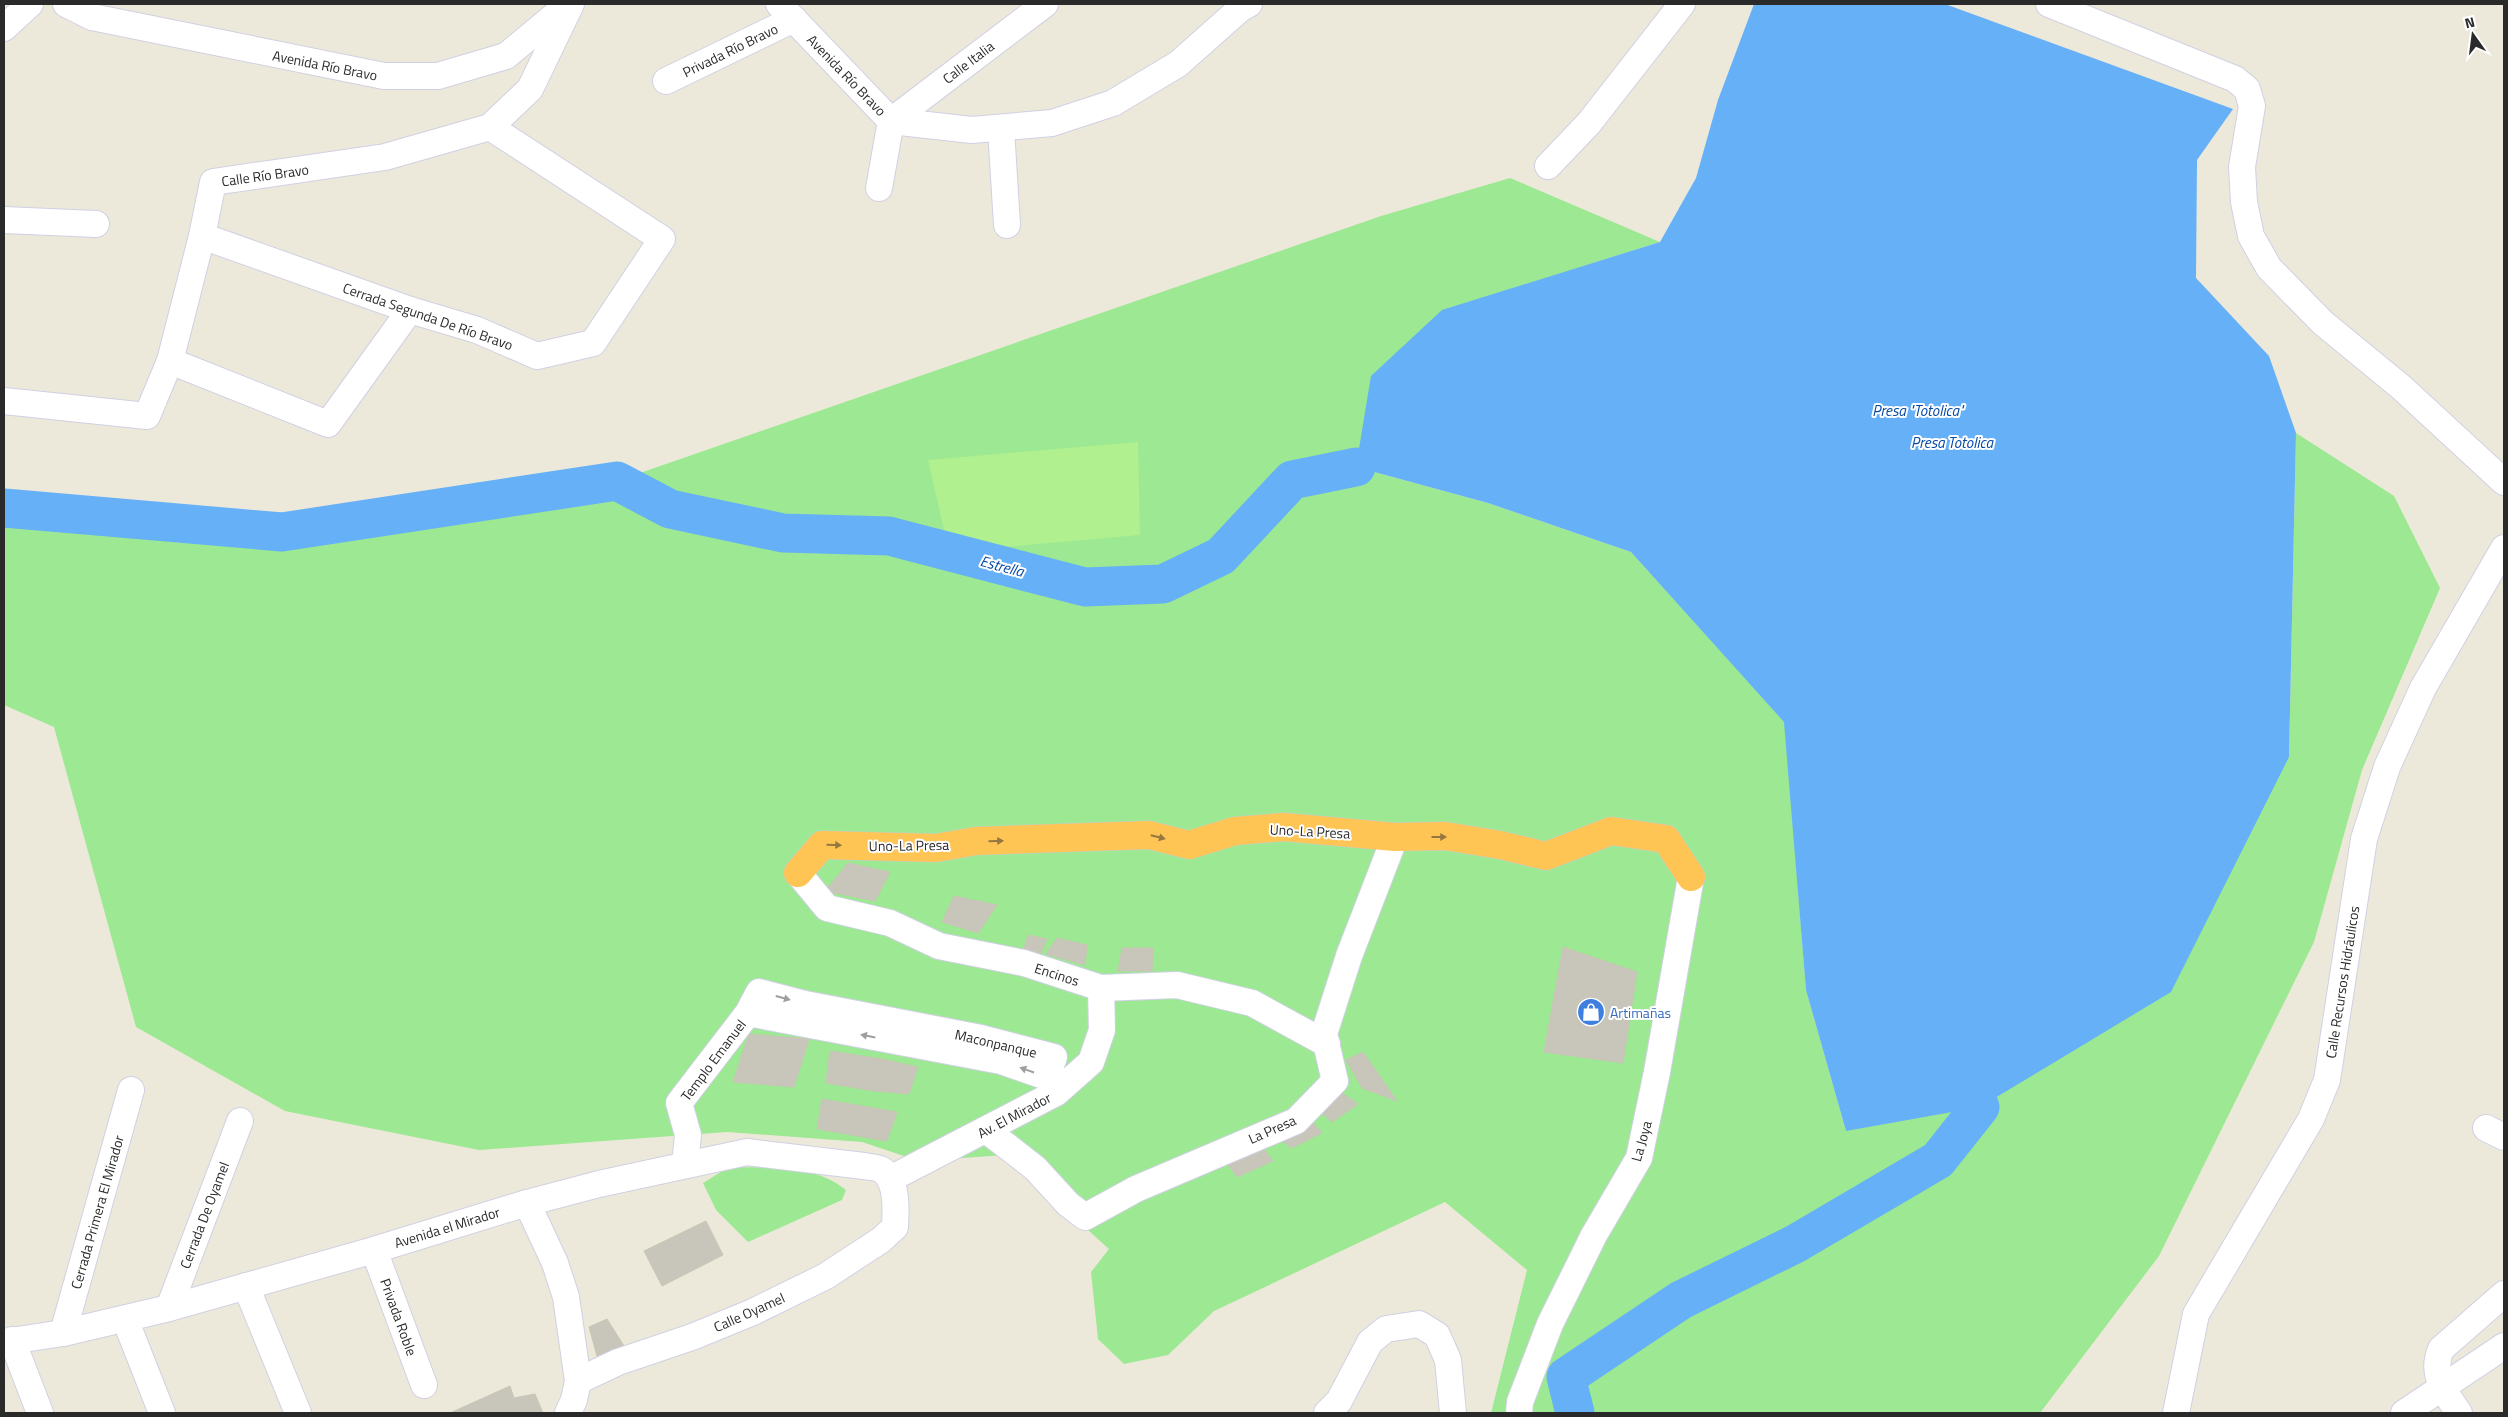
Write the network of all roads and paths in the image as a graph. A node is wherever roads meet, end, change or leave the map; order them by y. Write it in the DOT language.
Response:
graph roads {
  1 [pos="30,4"];
  2 [pos="66,4"];
  3 [pos="126,4"];
  4 [pos="570,4"];
  5 [pos="1045,4"];
  6 [pos="1249,4"];
  7 [pos="1682,4"];
  8 [pos="2050,4"];
  9 [pos="786,11"];
  10 [pos="92,17"];
  11 [pos="4,28"];
  12 [pos="666,81"];
  13 [pos="892,121"];
  14 [pos="490,127"];
  15 [pos="1000,129"];
  16 [pos="1548,166"];
  17 [pos="879,188"];
  18 [pos="4,220"];
  19 [pos="96,224"];
  20 [pos="1007,224"];
  21 [pos="202,236"];
  22 [pos="410,310"];
  23 [pos="170,361"];
  24 [pos="4,401"];
  25 [pos="2504,482"];
  26 [pos="2504,548"];
  27 [pos="2498,575"];
  28 [pos="1395,837"];
  29 [pos="798,873"];
  30 [pos="1691,877"];
  31 [pos="1101,988"];
  32 [pos="748,1013"];
  33 [pos="1327,1044"];
  34 [pos="131,1090"];
  35 [pos="240,1121"];
  36 [pos="986,1130"];
  37 [pos="685,1165"];
  38 [pos="890,1180"];
  39 [pos="527,1203"];
  40 [pos="374,1250"];
  41 [pos="246,1286"];
  42 [pos="2504,1294"];
  43 [pos="169,1308"];
  44 [pos="125,1319"];
  45 [pos="63,1333"];
  46 [pos="8,1341"];
  47 [pos="2504,1346"];
  48 [pos="578,1381"];
  49 [pos="424,1385"];
  50 [pos="2442,1386"];
  51 [pos="40,1413"];
  52 [pos="162,1413"];
  53 [pos="298,1413"];
  54 [pos="568,1413"];
  55 [pos="1327,1413"];
  56 [pos="1453,1413"];
  57 [pos="1519,1413"];
  58 [pos="2176,1413"];
  59 [pos="2404,1413"];
  60 [pos="2458,1413"];
  1 -- 11 [label="street"];
  2 -- 10 [label="street, Avenida Río Bravo"];
  3 -- 10 [label="street"];
  4 -- 10 [label="street, Avenida Río Bravo"];
  4 -- 14 [label="street, Calle Río Bravo"];
  5 -- 13 [label="street, Calle Italia"];
  6 -- 15 [label="street, Avenida Río Bravo"];
  7 -- 16 [label="street"];
  8 -- 25 [label="street"];
  9 -- 12 [label="street, Privada Río Bravo"];
  9 -- 13 [label="street, Avenida Río Bravo"];
  13 -- 15 [label="street, Avenida Río Bravo"];
  13 -- 17 [label="street"];
  14 -- 21 [label="street, Calle Río Bravo"];
  14 -- 22 [label="street, Cerrada Segunda De Río Bravo"];
  15 -- 20 [label="street"];
  18 -- 19 [label="street"];
  21 -- 22 [label="street, Cerrada Segunda De Río Bravo"];
  21 -- 23 [label="street, Calle Río Bravo"];
  22 -- 23 [label="street"];
  23 -- 24 [label="street, Calle Río Bravo"];
  26 -- 27 [label="street, Calle Recursos Hidráulicos"];
  27 -- 58 [label="street, Calle Recursos Hidráulicos"];
  29 -- 28 [label="highway, Uno-La Presa, one-way"];
  28 -- 30 [label="highway, Uno-La Presa, one-way"];
  28 -- 33 [label="street, La Presa"];
  29 -- 31 [label="street, Encinos"];
  30 -- 57 [label="street, La Joya"];
  31 -- 33 [label="street, Encinos"];
  31 -- 36 [label="street, Av. El Mirador"];
  32 -- 32 [label="street, Maconpanque, one-way"];
  32 -- 37 [label="street, Templo Emanuel"];
  33 -- 36 [label="street, La Presa"];
  34 -- 45 [label="street, Cerrada Primera El Mirador"];
  35 -- 43 [label="street, Cerrada De Oyamel"];
  36 -- 38 [label="street, Av. El Mirador"];
  37 -- 38 [label="street, Avenida el Mirador"];
  37 -- 39 [label="street, Avenida el Mirador"];
  38 -- 48 [label="street, Calle Oyamel"];
  39 -- 40 [label="street, Avenida el Mirador"];
  39 -- 48 [label="street"];
  40 -- 41 [label="street, Avenida el Mirador"];
  40 -- 49 [label="street, Privada Roble"];
  41 -- 43 [label="street, Avenida el Mirador"];
  41 -- 53 [label="street"];
  42 -- 50 [label="street"];
  43 -- 44 [label="street, Avenida el Mirador"];
  44 -- 45 [label="street, Avenida el Mirador"];
  44 -- 52 [label="street"];
  45 -- 46 [label="street, Avenida el Mirador"];
  46 -- 51 [label="street"];
  47 -- 50 [label="street"];
  48 -- 54 [label="street"];
  50 -- 59 [label="street"];
  50 -- 60 [label="street"];
  55 -- 56 [label="street"];
}
